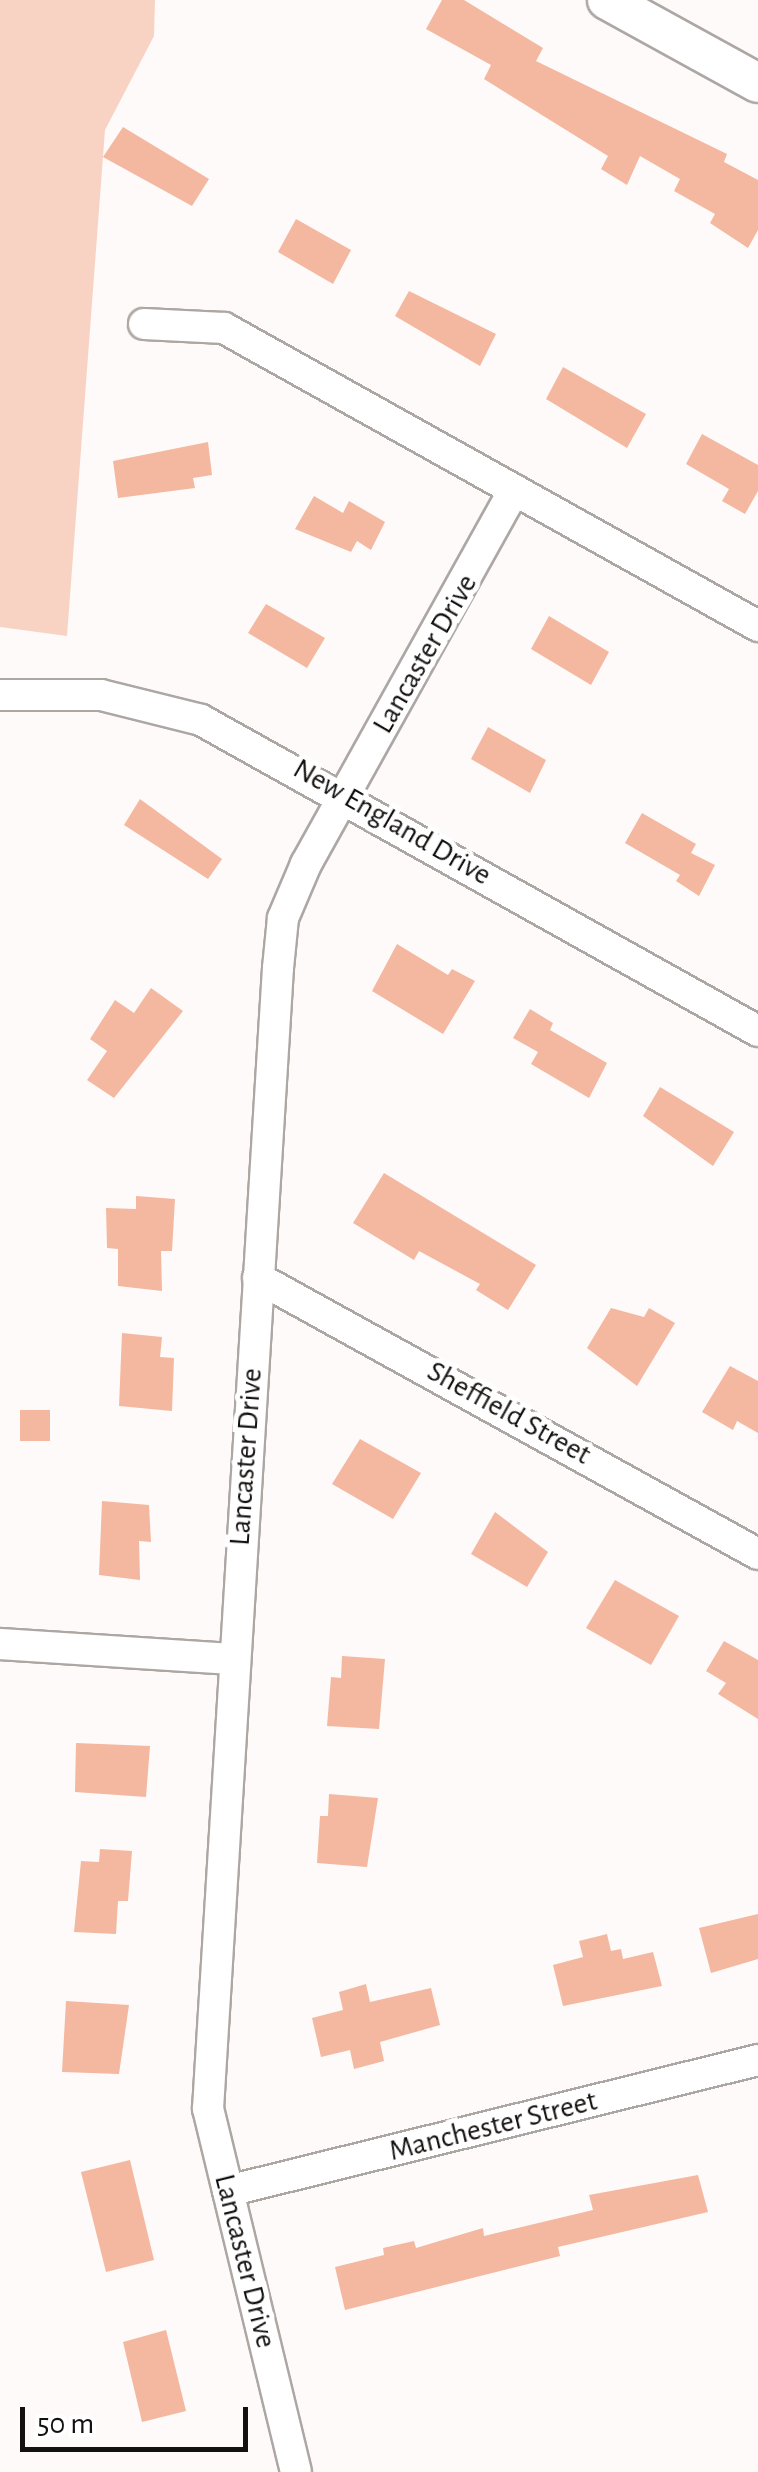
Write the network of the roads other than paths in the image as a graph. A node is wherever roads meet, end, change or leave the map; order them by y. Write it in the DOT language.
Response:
graph roads {
  1 [pos="608,0"];
  2 [pos="758,83"];
  3 [pos="144,324"];
  4 [pos="514,490"];
  5 [pos="758,626"];
  6 [pos="0,695"];
  7 [pos="345,796"];
  8 [pos="758,1030"];
  9 [pos="258,1278"];
  10 [pos="758,1554"];
  11 [pos="0,1644"];
  12 [pos="234,1659"];
  13 [pos="758,2060"];
  14 [pos="228,2190"];
  15 [pos="296,2472"];
  1 -- 2 [label="street"];
  3 -- 4 [label="street"];
  4 -- 5 [label="street"];
  4 -- 7 [label="street, Lancaster Drive"];
  6 -- 7 [label="street, New England Drive"];
  7 -- 8 [label="street, New England Drive"];
  7 -- 9 [label="street, Lancaster Drive"];
  9 -- 10 [label="street, Sheffield Street"];
  9 -- 12 [label="street, Lancaster Drive"];
  11 -- 12 [label="street"];
  12 -- 14 [label="street, Lancaster Drive"];
  13 -- 14 [label="street, Manchester Street"];
  14 -- 15 [label="street, Lancaster Drive"];
}
